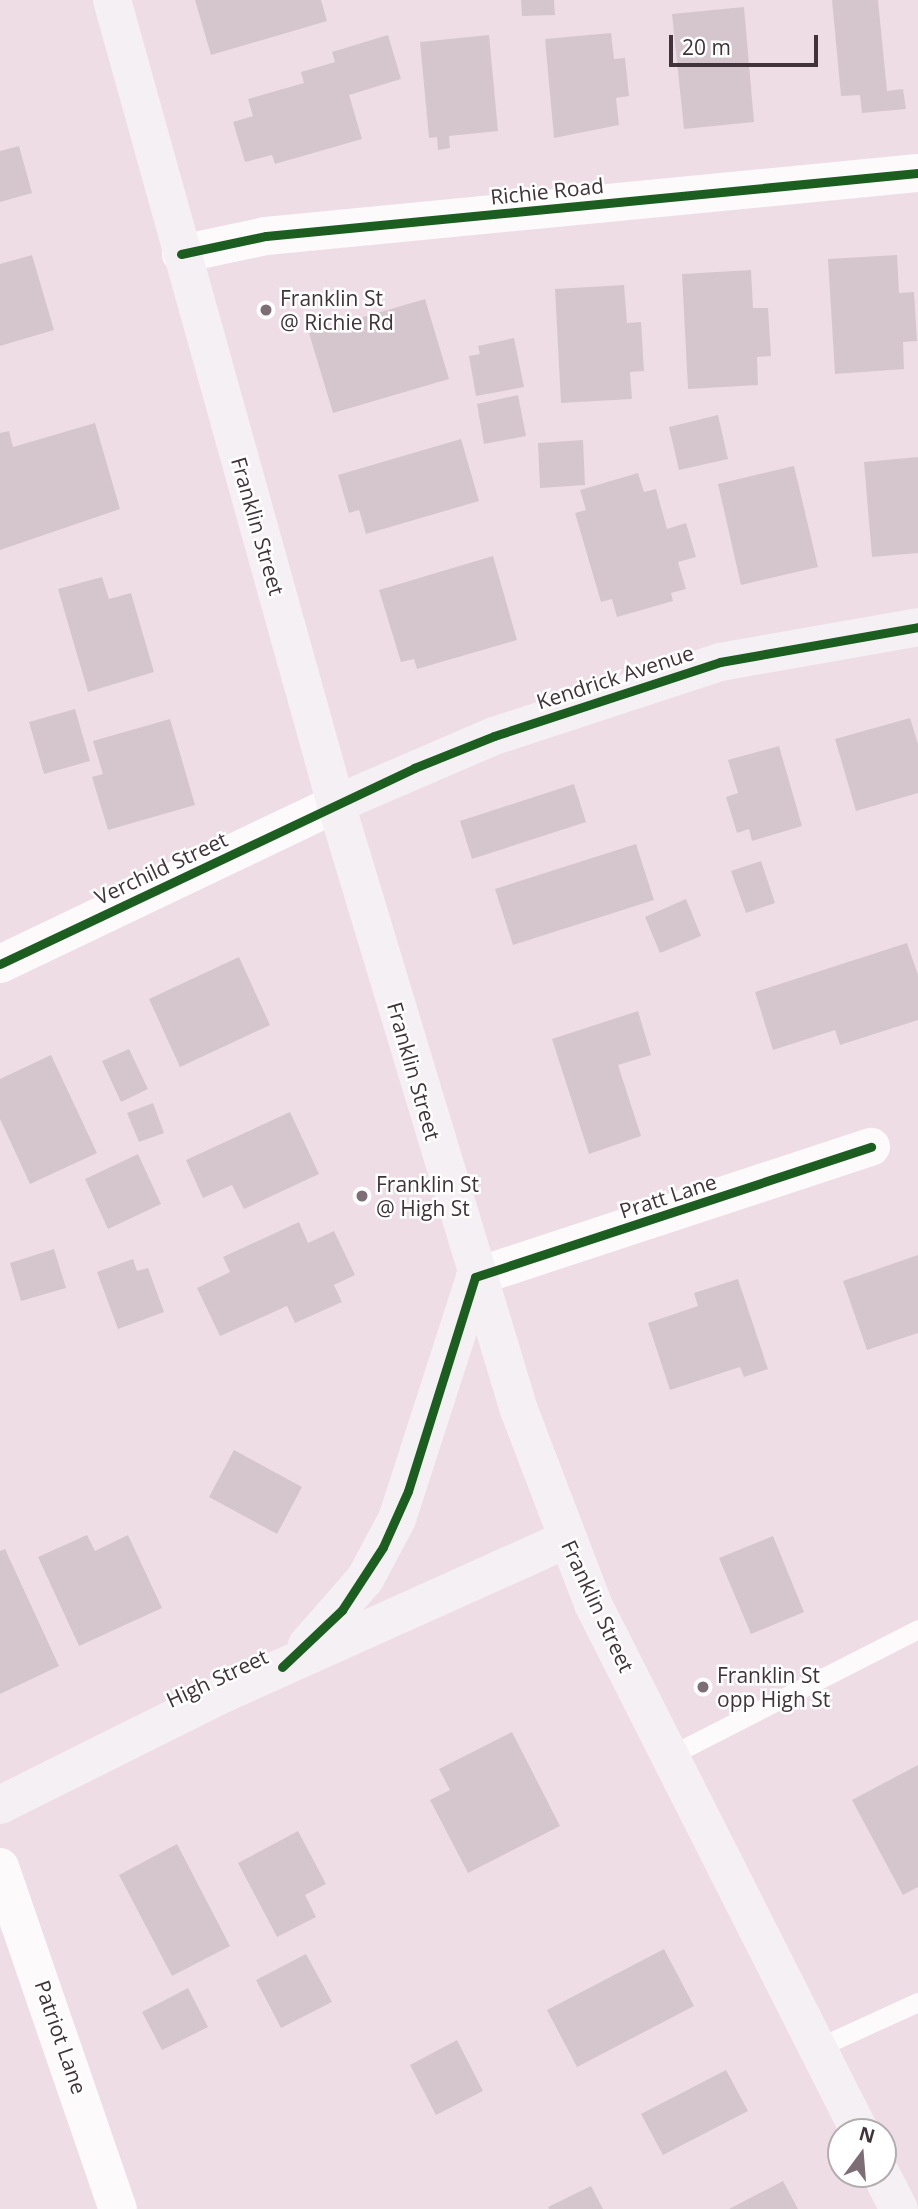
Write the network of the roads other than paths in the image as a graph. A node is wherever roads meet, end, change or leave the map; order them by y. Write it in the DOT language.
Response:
graph roads {
  1 [pos="112,0"];
  2 [pos="918,173"];
  3 [pos="181,254"];
  4 [pos="918,627"];
  5 [pos="336,804"];
  6 [pos="0,964"];
  7 [pos="871,1147"];
  8 [pos="475,1277"];
  9 [pos="567,1539"];
  10 [pos="918,1629"];
  11 [pos="282,1667"];
  12 [pos="673,1754"];
  13 [pos="0,1805"];
  14 [pos="0,1867"];
  15 [pos="918,2002"];
  16 [pos="817,2049"];
  17 [pos="853,2118"];
  18 [pos="888,2188"];
  19 [pos="118,2209"];
  20 [pos="899,2209"];
  1 -- 3 [label="main road, Franklin Street"];
  2 -- 3 [label="street, Richie Road"];
  3 -- 5 [label="main road, Franklin Street"];
  4 -- 5 [label="main road, Kendrick Avenue"];
  5 -- 6 [label="street, Verchild Street"];
  5 -- 8 [label="main road, Franklin Street"];
  7 -- 8 [label="street, Pratt Lane"];
  8 -- 9 [label="main road, Franklin Street"];
  8 -- 11 [label="main road"];
  9 -- 11 [label="main road, High Street"];
  9 -- 12 [label="main road, Franklin Street"];
  10 -- 12 [label="lane"];
  11 -- 13 [label="main road, High Street"];
  12 -- 16 [label="main road, Franklin Street"];
  14 -- 19 [label="street, Patriot Lane"];
  15 -- 16 [label="lane"];
  16 -- 17 [label="main road, Franklin Street"];
  18 -- 20 [label="main road"];
}
